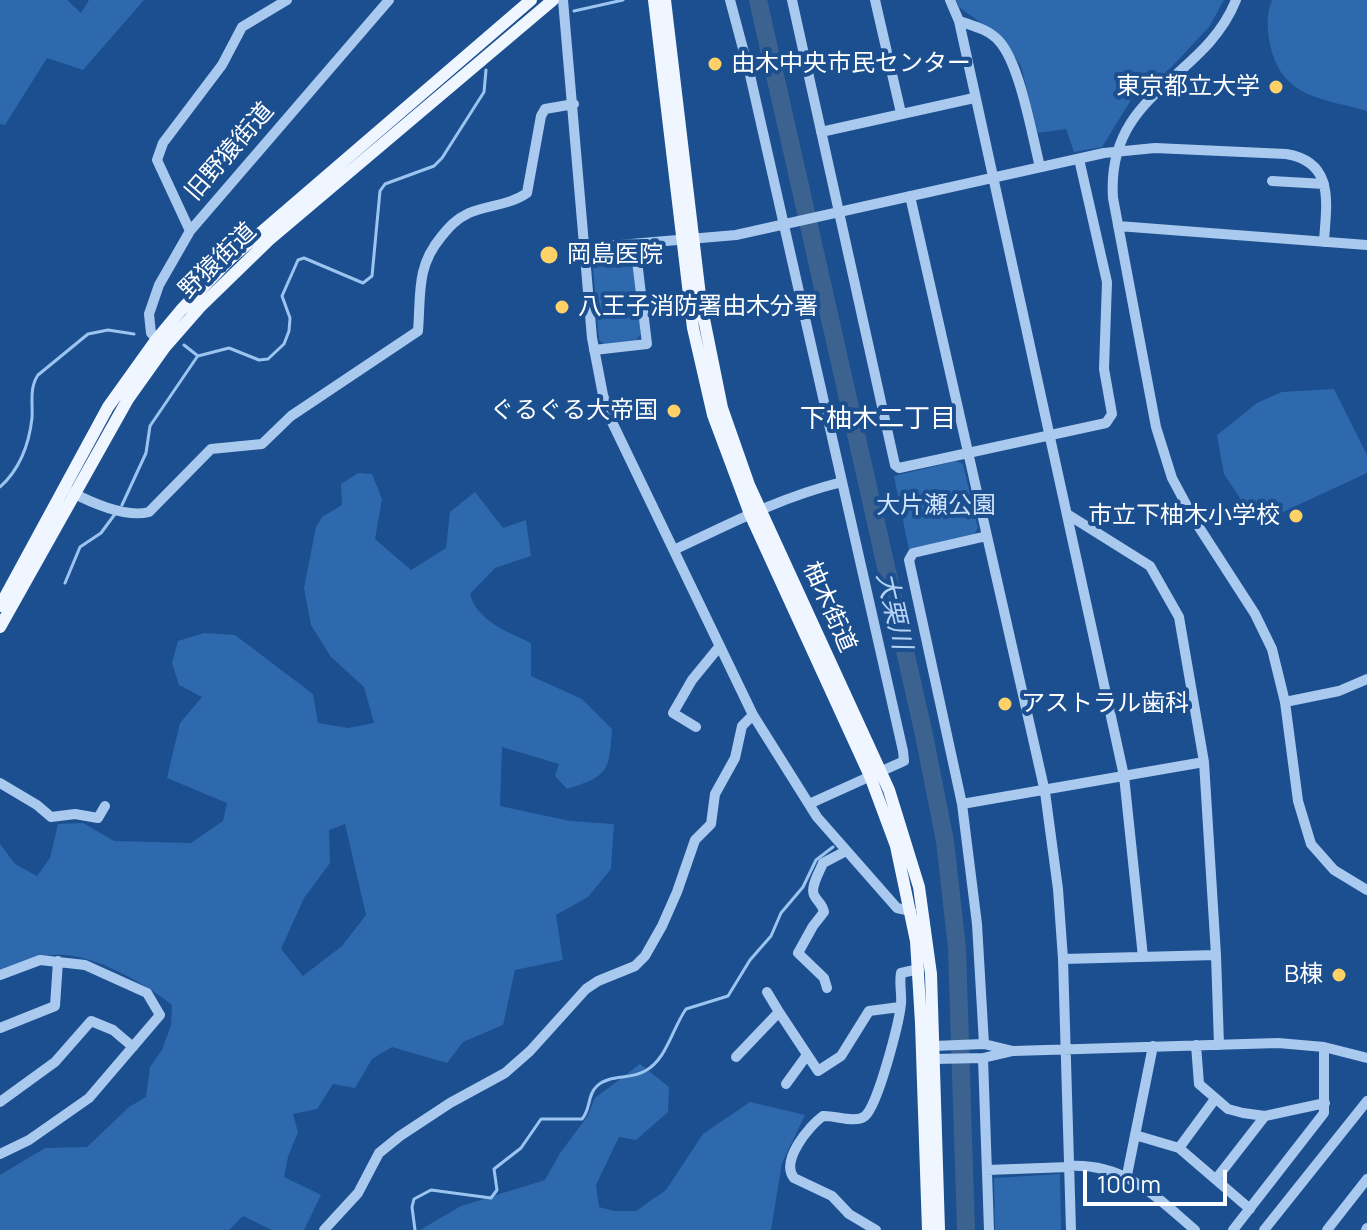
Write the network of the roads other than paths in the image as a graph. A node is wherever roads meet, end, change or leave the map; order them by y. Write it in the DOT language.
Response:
graph roads {
  1 [pos="287,0"];
  2 [pos="389,0"];
  3 [pos="531,0"];
  4 [pos="553,0"];
  5 [pos="563,0"];
  6 [pos="654,0"];
  7 [pos="665,0"];
  8 [pos="730,0"];
  9 [pos="792,0"];
  10 [pos="875,0"];
  11 [pos="950,0"];
  12 [pos="1236,0"];
  13 [pos="959,21"];
  14 [pos="974,98"];
  15 [pos="574,104"];
  16 [pos="901,113"];
  17 [pos="821,132"];
  18 [pos="1079,159"];
  19 [pos="1040,167"];
  20 [pos="993,178"];
  21 [pos="1272,181"];
  22 [pos="1324,184"];
  23 [pos="910,196"];
  24 [pos="838,212"];
  25 [pos="788,223"];
  26 [pos="1118,226"];
  27 [pos="190,231"];
  28 [pos="687,239"];
  29 [pos="1324,242"];
  30 [pos="635,244"];
  31 [pos="1367,245"];
  32 [pos="584,248"];
  33 [pos="160,344"];
  34 [pos="594,350"];
  35 [pos="1049,434"];
  36 [pos="969,453"];
  37 [pos="842,482"];
  38 [pos="69,491"];
  39 [pos="755,512"];
  40 [pos="1067,514"];
  41 [pos="987,536"];
  42 [pos="674,550"];
  43 [pos="0,606"];
  44 [pos="0,627"];
  45 [pos="719,647"];
  46 [pos="1367,679"];
  47 [pos="1285,702"];
  48 [pos="753,715"];
  49 [pos="696,727"];
  50 [pos="1204,762"];
  51 [pos="875,774"];
  52 [pos="1124,776"];
  53 [pos="0,783"];
  54 [pos="1045,792"];
  55 [pos="809,804"];
  56 [pos="962,804"];
  57 [pos="105,806"];
  58 [pos="846,851"];
  59 [pos="1367,890"];
  60 [pos="911,911"];
  61 [pos="1216,955"];
  62 [pos="1143,957"];
  63 [pos="1063,959"];
  64 [pos="58,961"];
  65 [pos="919,969"];
  66 [pos="0,975"];
  67 [pos="827,988"];
  68 [pos="767,992"];
  69 [pos="900,1007"];
  70 [pos="779,1012"];
  71 [pos="0,1028"];
  72 [pos="979,1044"];
  73 [pos="1196,1045"];
  74 [pos="1219,1045"];
  75 [pos="1153,1046"];
  76 [pos="133,1047"];
  77 [pos="1324,1047"];
  78 [pos="1066,1049"];
  79 [pos="1013,1051"];
  80 [pos="930,1053"];
  81 [pos="807,1055"];
  82 [pos="736,1057"];
  83 [pos="979,1058"];
  84 [pos="1367,1058"];
  85 [pos="786,1084"];
  86 [pos="1215,1099"];
  87 [pos="1367,1101"];
  88 [pos="0,1102"];
  89 [pos="1325,1103"];
  90 [pos="1265,1116"];
  91 [pos="1135,1135"];
  92 [pos="1179,1148"];
  93 [pos="0,1154"];
  94 [pos="1069,1166"];
  95 [pos="987,1170"];
  96 [pos="1127,1175"];
  97 [pos="1216,1179"];
  98 [pos="1367,1179"];
  99 [pos="1250,1209"];
  100 [pos="324,1230"];
  101 [pos="876,1230"];
  102 [pos="928,1230"];
  103 [pos="939,1230"];
  104 [pos="989,1230"];
  105 [pos="1071,1230"];
  106 [pos="1195,1230"];
  107 [pos="1233,1230"];
  108 [pos="1264,1230"];
  109 [pos="1327,1230"];
  1 -- 27 [label="street"];
  2 -- 27 [label="street, 旧野猿街道"];
  3 -- 33 [label="main road, 野猿街道"];
  4 -- 33 [label="main road, 野猿街道"];
  5 -- 15 [label="street"];
  6 -- 28 [label="main road, 柚木街道"];
  7 -- 28 [label="main road, 柚木街道"];
  8 -- 25 [label="street"];
  9 -- 17 [label="street"];
  10 -- 16 [label="street"];
  11 -- 13 [label="street"];
  12 -- 26 [label="street"];
  13 -- 14 [label="street"];
  13 -- 19 [label="street"];
  14 -- 16 [label="street"];
  14 -- 20 [label="street"];
  15 -- 32 [label="street"];
  15 -- 38 [label="street"];
  16 -- 17 [label="street"];
  17 -- 24 [label="street"];
  18 -- 19 [label="street"];
  18 -- 22 [label="street"];
  18 -- 35 [label="street"];
  19 -- 20 [label="street"];
  20 -- 23 [label="street"];
  20 -- 35 [label="street"];
  21 -- 22 [label="street"];
  22 -- 29 [label="street"];
  23 -- 24 [label="street"];
  23 -- 36 [label="street"];
  24 -- 25 [label="street"];
  24 -- 36 [label="street"];
  25 -- 28 [label="street"];
  25 -- 37 [label="street"];
  26 -- 29 [label="street"];
  26 -- 47 [label="street"];
  27 -- 33 [label="street, 旧野猿街道"];
  28 -- 30 [label="street"];
  28 -- 39 [label="main road, 柚木街道"];
  29 -- 31 [label="street"];
  30 -- 32 [label="street"];
  30 -- 34 [label="street"];
  32 -- 34 [label="street"];
  33 -- 38 [label="main road, 野猿街道"];
  34 -- 42 [label="street"];
  35 -- 36 [label="street"];
  35 -- 40 [label="street"];
  36 -- 41 [label="street"];
  37 -- 39 [label="street"];
  37 -- 51 [label="street"];
  38 -- 43 [label="main road, 野猿街道"];
  38 -- 44 [label="main road, 野猿街道"];
  39 -- 42 [label="street"];
  39 -- 51 [label="main road, 柚木街道"];
  40 -- 50 [label="street"];
  40 -- 52 [label="street"];
  41 -- 54 [label="street"];
  41 -- 56 [label="street"];
  42 -- 45 [label="street"];
  45 -- 48 [label="street"];
  45 -- 49 [label="street"];
  46 -- 47 [label="street"];
  47 -- 59 [label="street"];
  48 -- 55 [label="street"];
  48 -- 100 [label="street"];
  50 -- 52 [label="street"];
  50 -- 61 [label="street"];
  51 -- 55 [label="street"];
  51 -- 60 [label="main road, 柚木街道"];
  51 -- 80 [label="main road, 柚木街道"];
  52 -- 54 [label="street"];
  52 -- 62 [label="street"];
  53 -- 57 [label="street"];
  54 -- 56 [label="street"];
  54 -- 63 [label="street"];
  55 -- 58 [label="street"];
  56 -- 72 [label="street"];
  58 -- 60 [label="street"];
  58 -- 67 [label="street"];
  60 -- 65 [label="main road, 柚木街道"];
  61 -- 62 [label="street"];
  61 -- 74 [label="street"];
  62 -- 63 [label="street"];
  63 -- 78 [label="street"];
  64 -- 66 [label="street"];
  64 -- 71 [label="street"];
  64 -- 76 [label="street"];
  65 -- 69 [label="street"];
  65 -- 80 [label="main road, 柚木街道"];
  68 -- 70 [label="street"];
  69 -- 81 [label="street"];
  69 -- 101 [label="street"];
  70 -- 81 [label="street"];
  70 -- 82 [label="street"];
  72 -- 79 [label="street"];
  72 -- 80 [label="street"];
  73 -- 74 [label="street"];
  73 -- 75 [label="street"];
  73 -- 86 [label="street"];
  74 -- 77 [label="street"];
  75 -- 78 [label="street"];
  75 -- 91 [label="street"];
  76 -- 88 [label="street"];
  76 -- 93 [label="street"];
  77 -- 84 [label="street"];
  77 -- 89 [label="street"];
  78 -- 79 [label="street"];
  78 -- 94 [label="street"];
  79 -- 83 [label="street"];
  80 -- 83 [label="street"];
  80 -- 102 [label="main road, 柚木街道"];
  80 -- 103 [label="main road, 柚木街道"];
  81 -- 85 [label="street"];
  83 -- 95 [label="street"];
  86 -- 90 [label="street"];
  86 -- 92 [label="street"];
  87 -- 108 [label="street"];
  89 -- 90 [label="street"];
  89 -- 99 [label="street"];
  90 -- 97 [label="street"];
  91 -- 92 [label="street"];
  91 -- 96 [label="street"];
  92 -- 97 [label="street"];
  94 -- 95 [label="street"];
  94 -- 96 [label="street"];
  94 -- 105 [label="street"];
  95 -- 104 [label="street"];
  96 -- 106 [label="street"];
  97 -- 99 [label="street"];
  98 -- 109 [label="street"];
  99 -- 107 [label="street"];
}
